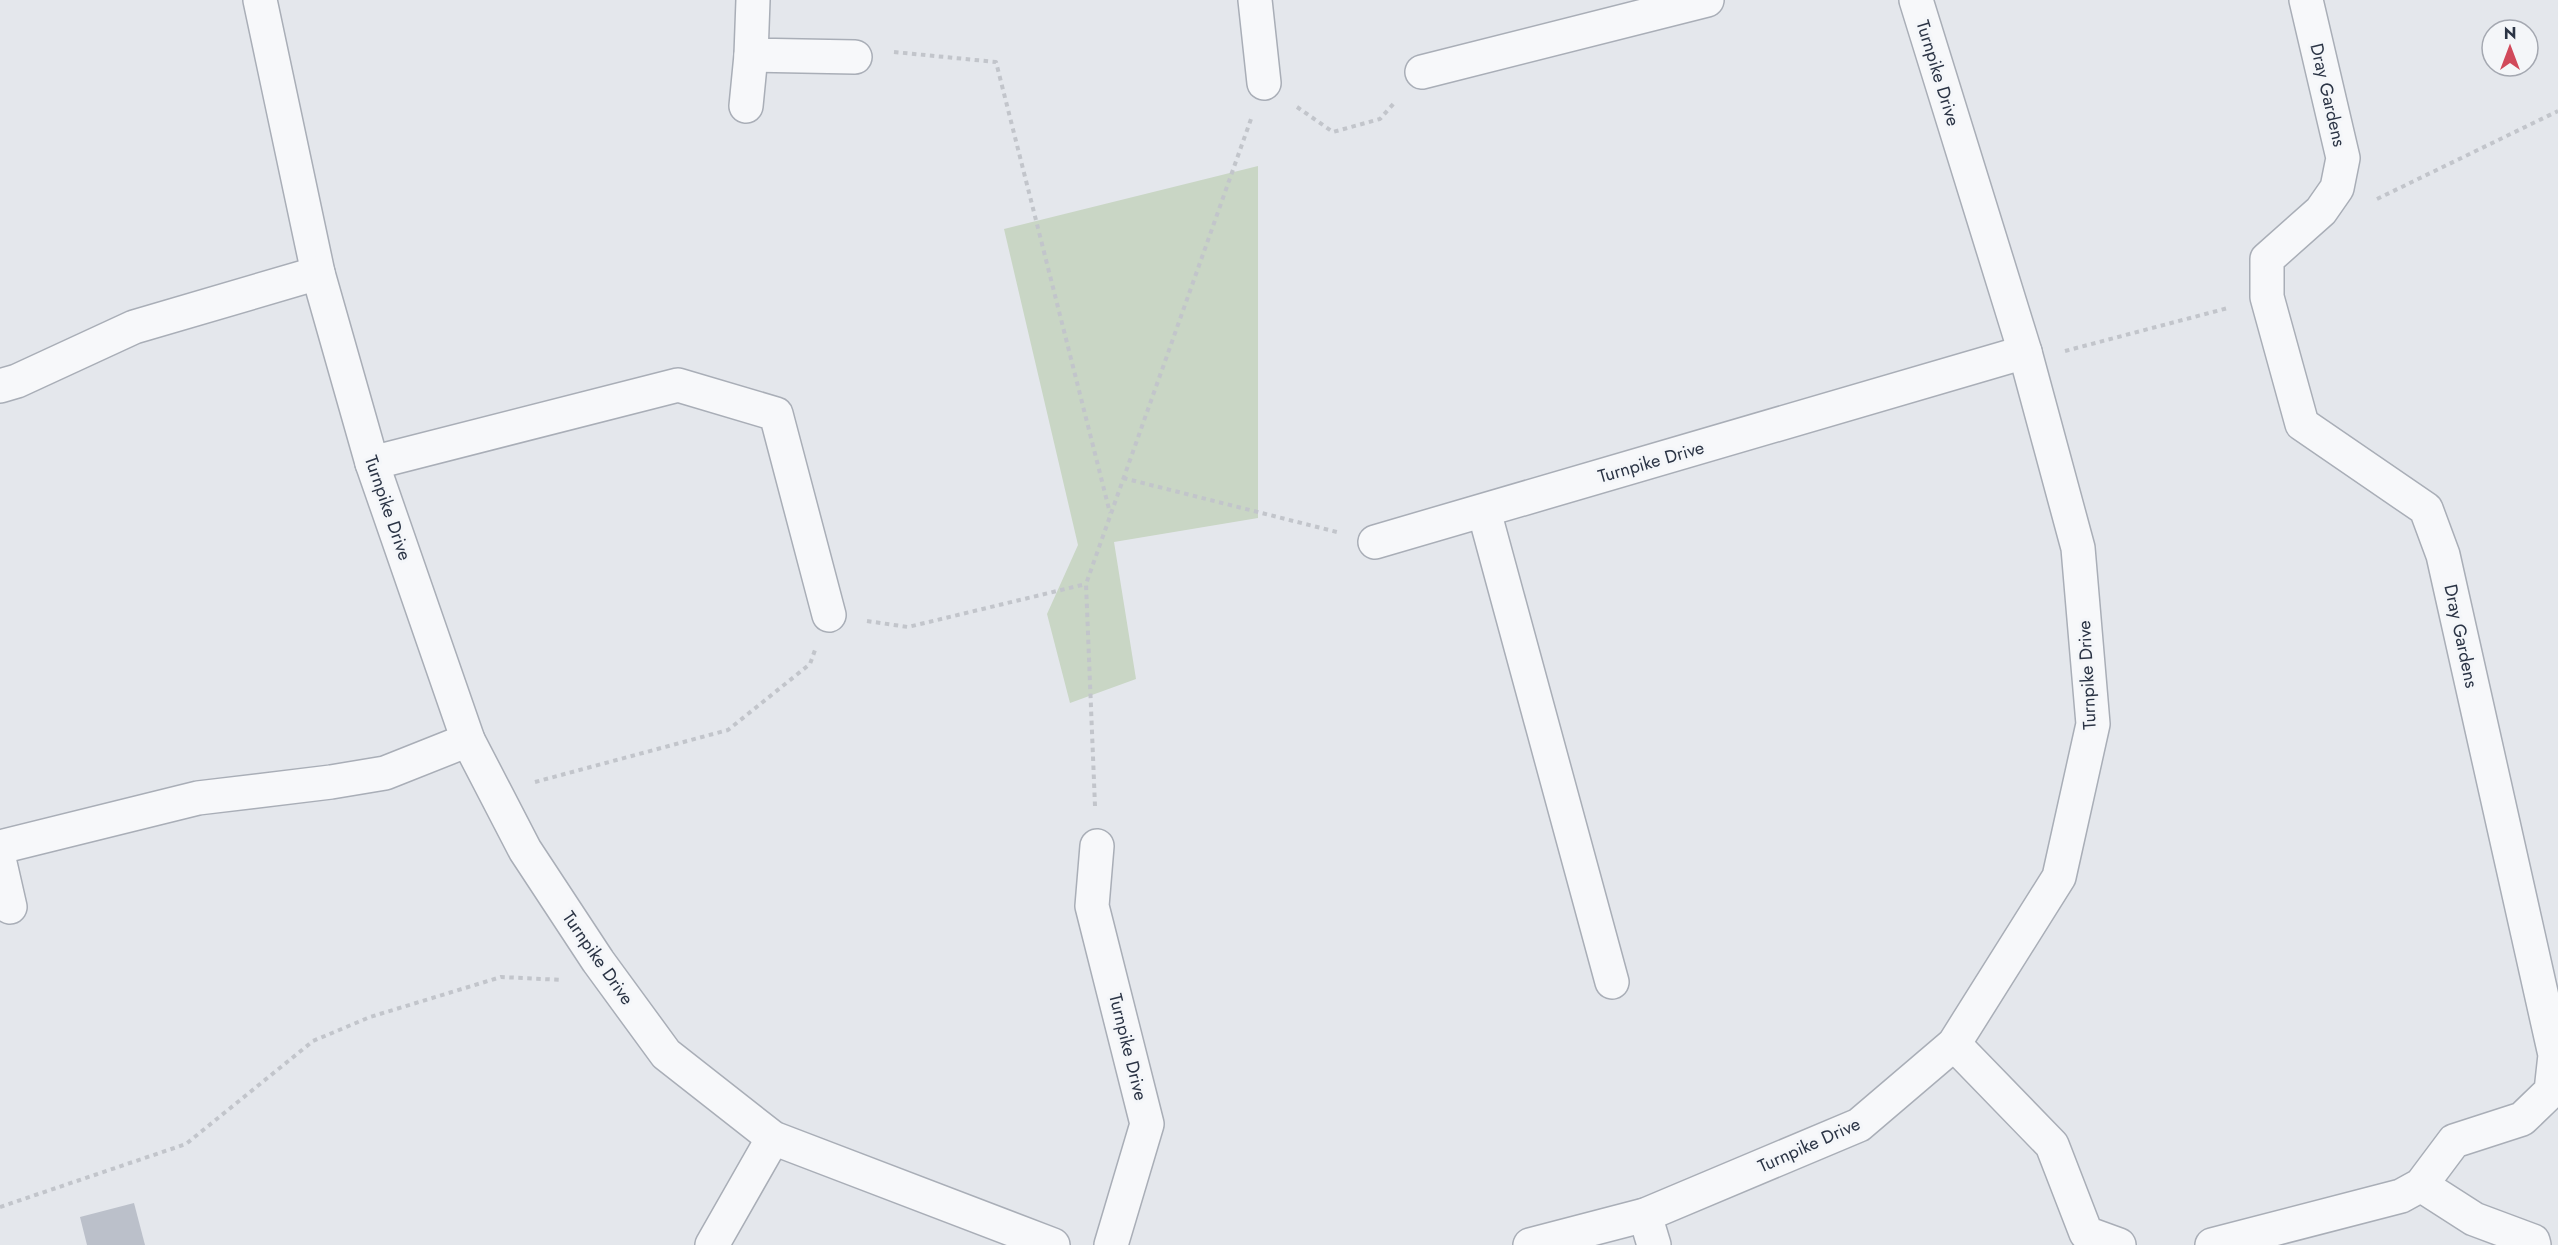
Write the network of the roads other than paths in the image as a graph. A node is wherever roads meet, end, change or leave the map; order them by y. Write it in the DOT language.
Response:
graph roads {
  1 [pos="260,0"];
  2 [pos="753,0"];
  3 [pos="1255,0"];
  4 [pos="1707,0"];
  5 [pos="1916,0"];
  6 [pos="2306,0"];
  7 [pos="751,55"];
  8 [pos="855,57"];
  9 [pos="1422,72"];
  10 [pos="1264,83"];
  11 [pos="746,106"];
  12 [pos="318,273"];
  13 [pos="2025,352"];
  14 [pos="0,386"];
  15 [pos="372,463"];
  16 [pos="1484,511"];
  17 [pos="1375,542"];
  18 [pos="829,615"];
  19 [pos="468,740"];
  20 [pos="1097,846"];
  21 [pos="0,848"];
  22 [pos="0,863"];
  23 [pos="10,907"];
  24 [pos="1612,982"];
  25 [pos="1954,1044"];
  26 [pos="773,1138"];
  27 [pos="2421,1185"];
  28 [pos="1649,1230"];
  29 [pos="712,1245"];
  30 [pos="1053,1245"];
  31 [pos="1111,1245"];
  32 [pos="1530,1245"];
  33 [pos="2119,1245"];
  34 [pos="2212,1245"];
  35 [pos="2535,1245"];
  1 -- 12 [label="street, Turnpike Drive"];
  2 -- 7 [label="street"];
  3 -- 10 [label="street"];
  4 -- 9 [label="street"];
  5 -- 13 [label="street, Turnpike Drive"];
  6 -- 27 [label="street, Dray Gardens"];
  7 -- 8 [label="street"];
  7 -- 11 [label="street"];
  12 -- 14 [label="street"];
  12 -- 15 [label="street, Turnpike Drive"];
  13 -- 16 [label="street, Turnpike Drive"];
  13 -- 25 [label="street, Turnpike Drive"];
  15 -- 18 [label="street"];
  15 -- 19 [label="street, Turnpike Drive"];
  16 -- 17 [label="street, Turnpike Drive"];
  16 -- 24 [label="street"];
  19 -- 21 [label="street"];
  19 -- 26 [label="street, Turnpike Drive"];
  20 -- 31 [label="street, Turnpike Drive"];
  22 -- 23 [label="street"];
  25 -- 28 [label="street, Turnpike Drive"];
  25 -- 33 [label="street"];
  26 -- 29 [label="street"];
  26 -- 30 [label="street, Turnpike Drive"];
  27 -- 34 [label="street, Dray Gardens"];
  27 -- 35 [label="street"];
  28 -- 32 [label="street, Turnpike Drive"];
}
